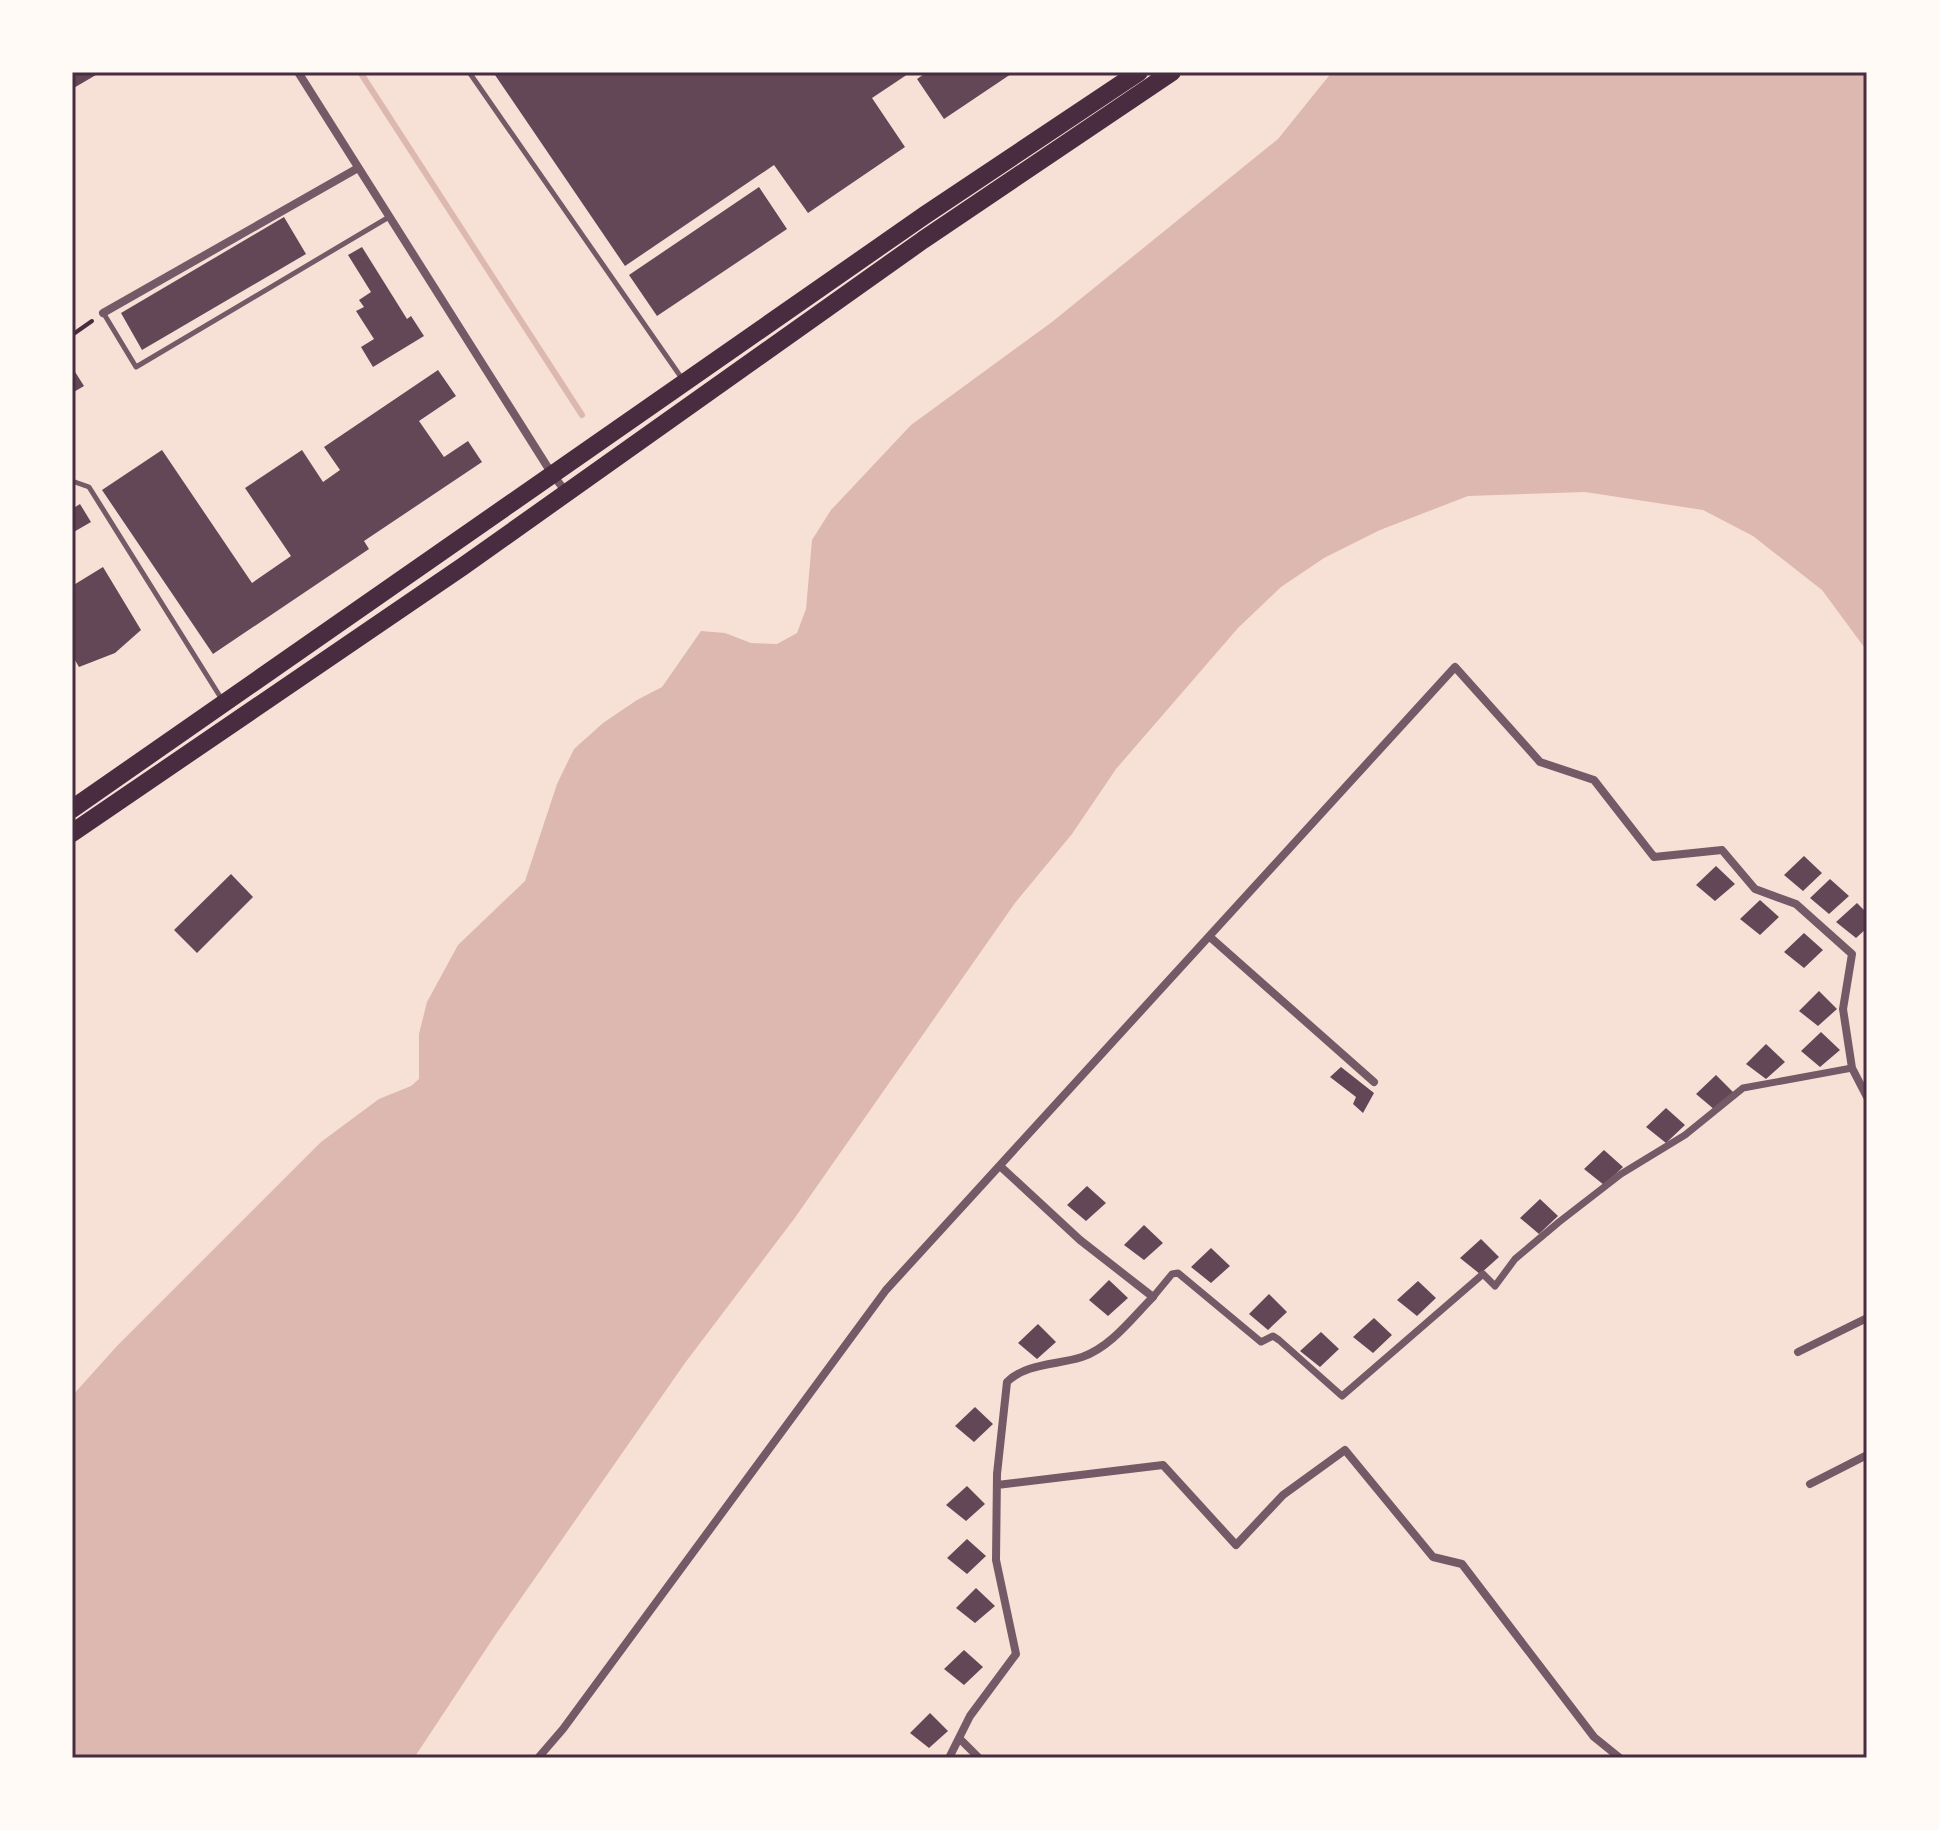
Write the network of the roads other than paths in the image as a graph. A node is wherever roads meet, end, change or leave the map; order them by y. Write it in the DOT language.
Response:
graph roads {
  1 [pos="298,72"];
  2 [pos="469,72"];
  3 [pos="1139,72"];
  4 [pos="1172,72"];
  5 [pos="1123,85"];
  6 [pos="358,168"];
  7 [pos="389,217"];
  8 [pos="103,313"];
  9 [pos="686,384"];
  10 [pos="552,474"];
  11 [pos="72,481"];
  12 [pos="567,493"];
  13 [pos="224,703"];
  14 [pos="72,809"];
  15 [pos="72,833"];
  16 [pos="1210,937"];
  17 [pos="1852,1068"];
  18 [pos="1374,1082"];
  19 [pos="1867,1097"];
  20 [pos="1000,1166"];
  21 [pos="1153,1297"];
  22 [pos="1867,1318"];
  23 [pos="1798,1352"];
  24 [pos="1867,1455"];
  25 [pos="1810,1484"];
  26 [pos="997,1485"];
  27 [pos="959,1738"];
  28 [pos="538,1758"];
  29 [pos="949,1758"];
  30 [pos="979,1758"];
  31 [pos="1620,1758"];
  1 -- 6 [label="street"];
  2 -- 9 [label="lane"];
  3 -- 5 [label="highway"];
  4 -- 5 [label="highway"];
  5 -- 9 [label="highway"];
  5 -- 12 [label="highway"];
  6 -- 7 [label="street"];
  6 -- 8 [label="street"];
  7 -- 8 [label="lane"];
  7 -- 10 [label="street"];
  9 -- 10 [label="highway"];
  10 -- 12 [label="street"];
  10 -- 13 [label="highway"];
  11 -- 13 [label="lane"];
  12 -- 15 [label="highway"];
  13 -- 14 [label="highway"];
  16 -- 17 [label="street"];
  16 -- 18 [label="street"];
  16 -- 20 [label="street"];
  17 -- 19 [label="street"];
  17 -- 21 [label="street"];
  20 -- 21 [label="street"];
  20 -- 28 [label="street"];
  21 -- 26 [label="street"];
  22 -- 23 [label="street"];
  24 -- 25 [label="street"];
  26 -- 27 [label="street"];
  26 -- 31 [label="street"];
  27 -- 29 [label="street"];
  27 -- 30 [label="street"];
}
